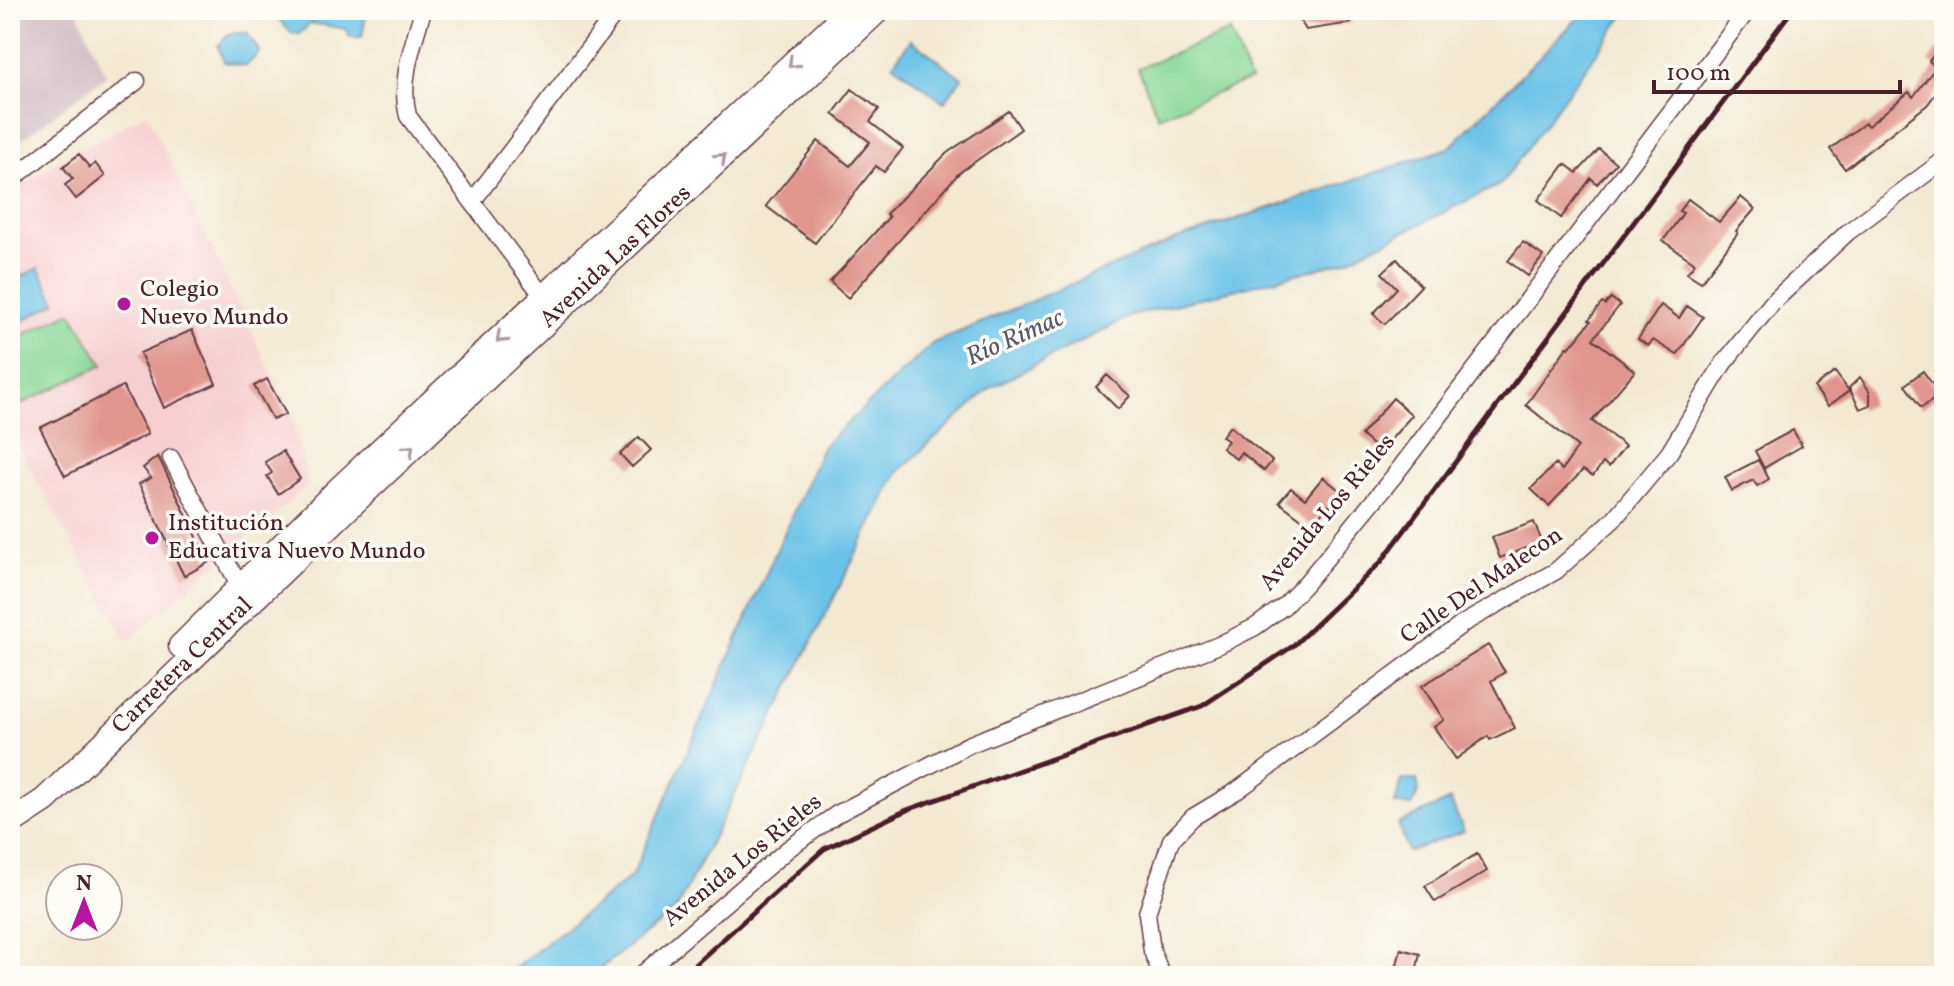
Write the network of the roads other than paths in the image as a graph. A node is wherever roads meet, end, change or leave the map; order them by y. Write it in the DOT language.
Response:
graph roads {
  1 [pos="423,10"];
  2 [pos="618,10"];
  3 [pos="850,10"];
  4 [pos="878,10"];
  5 [pos="1748,10"];
  6 [pos="828,44"];
  7 [pos="137,81"];
  8 [pos="1944,160"];
  9 [pos="10,181"];
  10 [pos="472,202"];
  11 [pos="550,306"];
  12 [pos="171,458"];
  13 [pos="345,497"];
  14 [pos="244,596"];
  15 [pos="10,805"];
  16 [pos="10,823"];
  17 [pos="640,976"];
  18 [pos="1162,976"];
  1 -- 10 [label="street"];
  2 -- 10 [label="street"];
  3 -- 6 [label="highway, Avenida Las Flores"];
  4 -- 6 [label="highway, Avenida Las Flores"];
  5 -- 17 [label="street, Avenida Los Rieles"];
  6 -- 11 [label="highway, Avenida Las Flores"];
  7 -- 9 [label="street"];
  8 -- 18 [label="street, Calle Del Malecon"];
  10 -- 11 [label="street"];
  11 -- 13 [label="highway, Avenida Las Flores"];
  12 -- 14 [label="street"];
  13 -- 14 [label="highway, Carretera Central"];
  14 -- 15 [label="highway, Carretera Central"];
  14 -- 16 [label="highway, Carretera Central"];
}
